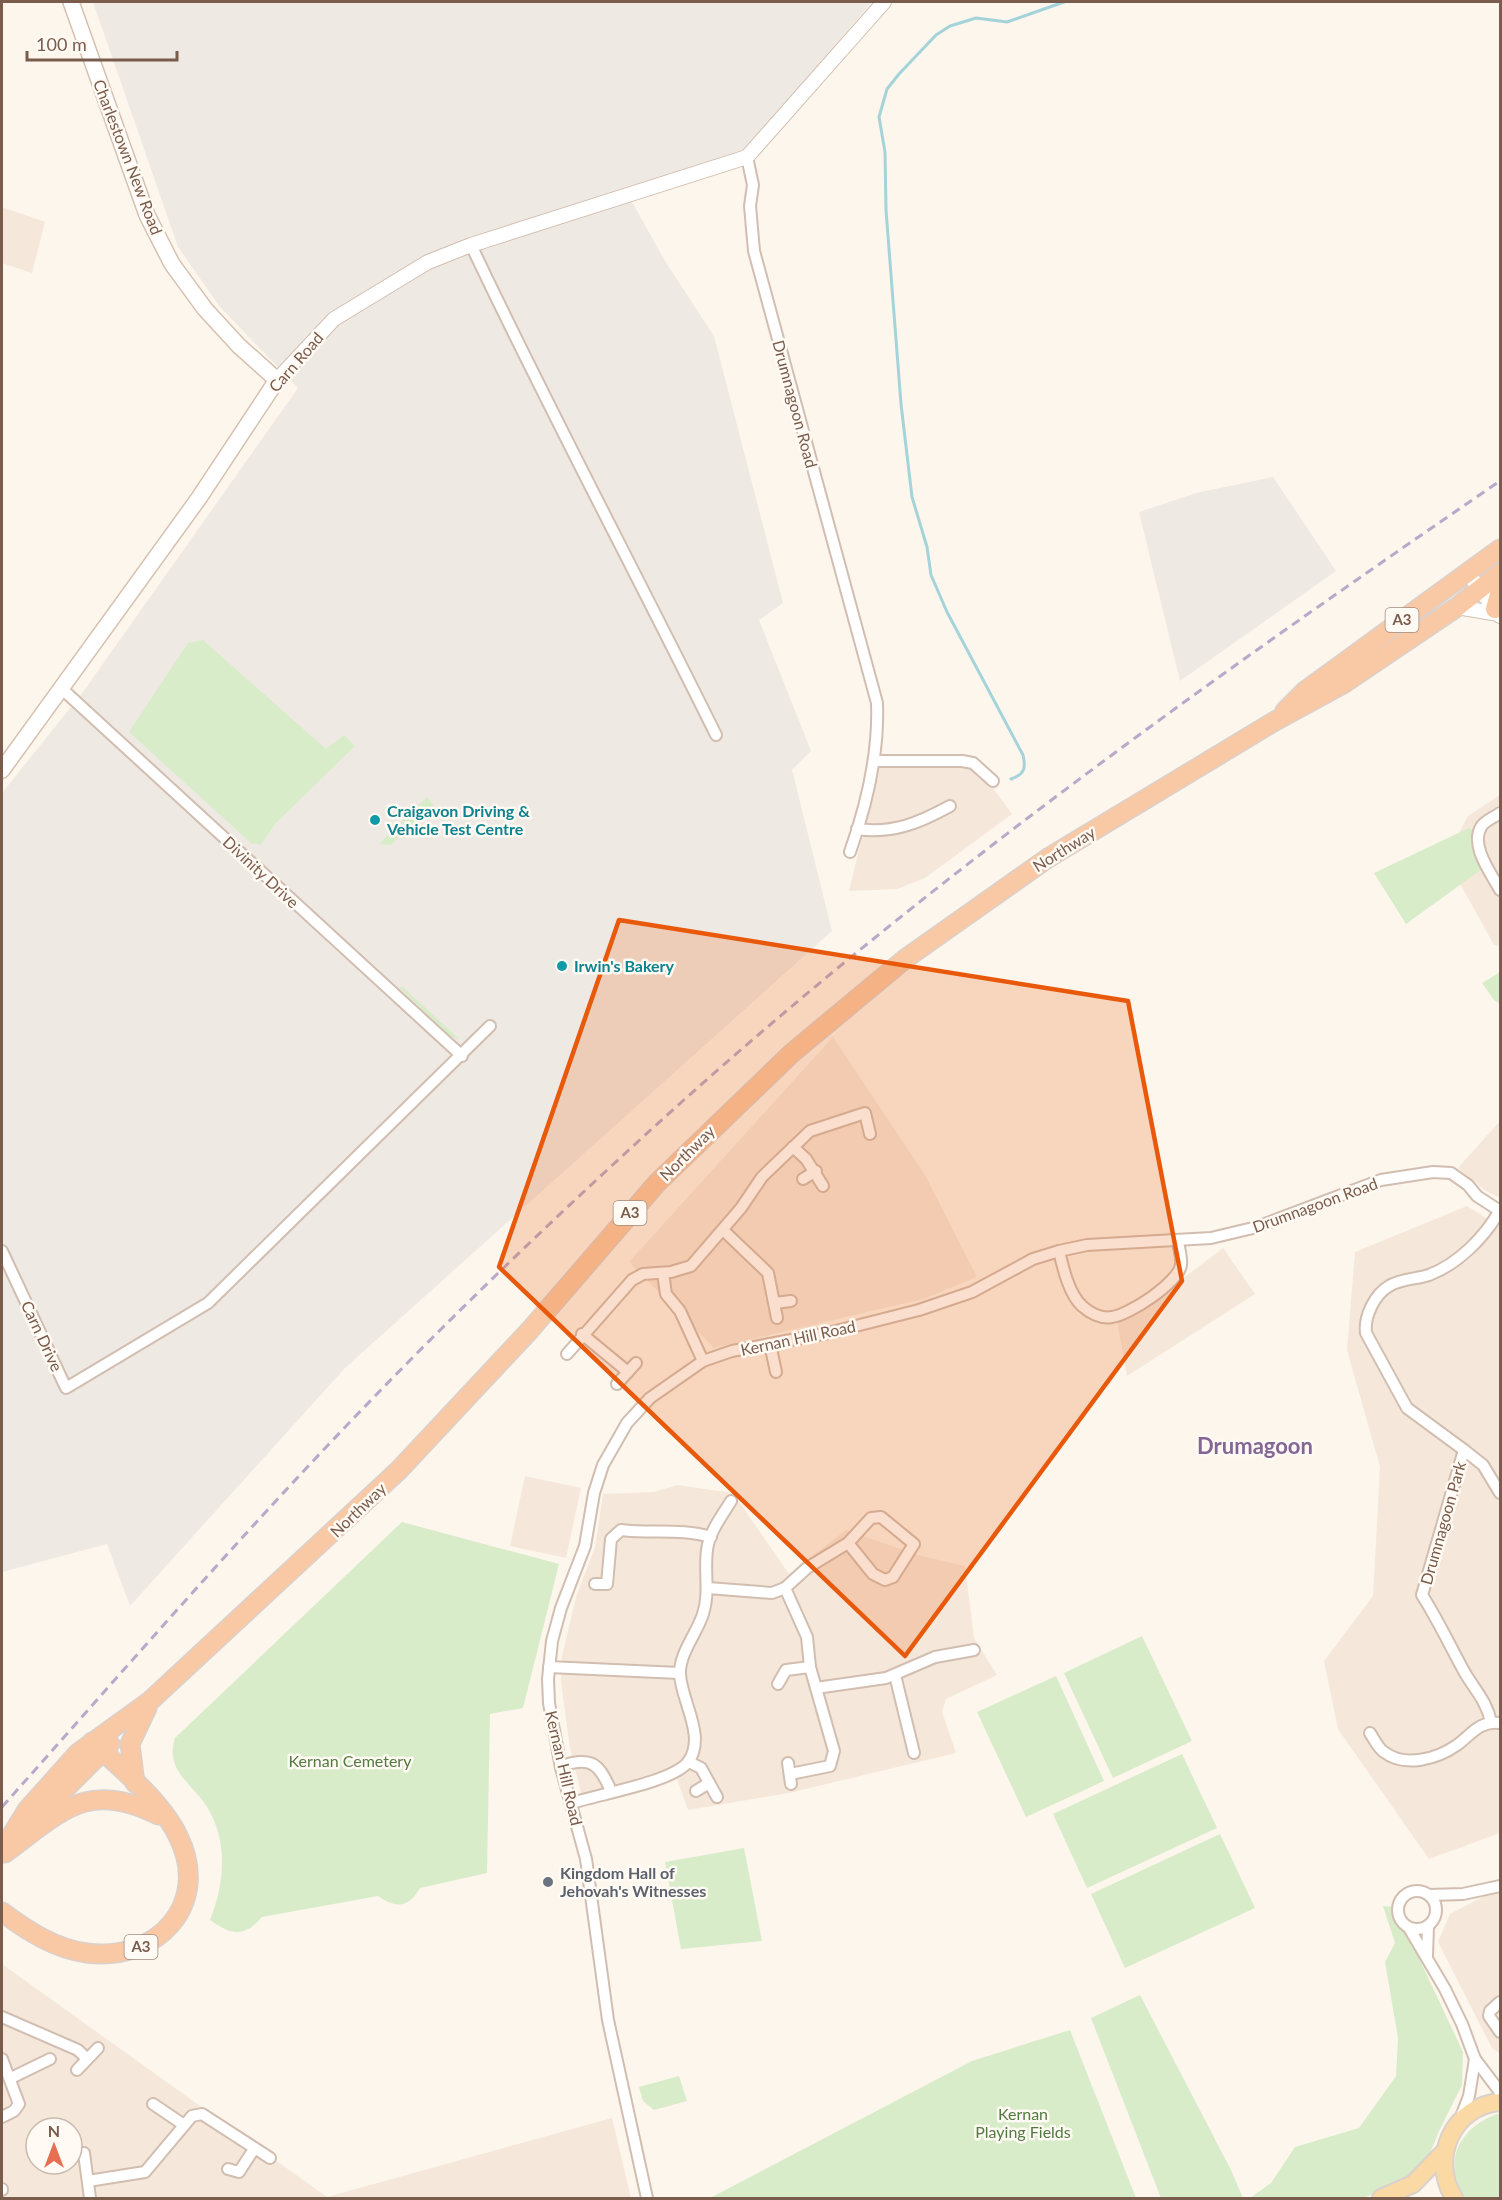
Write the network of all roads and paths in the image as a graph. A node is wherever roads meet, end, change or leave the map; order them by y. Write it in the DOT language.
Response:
graph roads {
  1 [pos="71,2"];
  2 [pos="884,2"];
  3 [pos="747,157"];
  4 [pos="471,245"];
  5 [pos="277,380"];
  6 [pos="1500,549"];
  7 [pos="1500,573"];
  8 [pos="1473,580"];
  9 [pos="1500,591"];
  10 [pos="1457,607"];
  11 [pos="1498,613"];
  12 [pos="61,688"];
  13 [pos="1275,721"];
  14 [pos="716,735"];
  15 [pos="874,761"];
  16 [pos="2,770"];
  17 [pos="993,781"];
  18 [pos="950,806"];
  19 [pos="1500,813"];
  20 [pos="857,829"];
  21 [pos="850,852"];
  22 [pos="1500,890"];
  23 [pos="490,1026"];
  24 [pos="462,1056"];
  25 [pos="870,1134"];
  26 [pos="793,1147"];
  27 [pos="816,1171"];
  28 [pos="803,1179"];
  29 [pos="823,1186"];
  30 [pos="1500,1211"];
  31 [pos="723,1230"];
  32 [pos="1178,1242"];
  33 [pos="1151,1243"];
  34 [pos="2,1251"];
  35 [pos="1059,1251"];
  36 [pos="663,1273"];
  37 [pos="791,1301"];
  38 [pos="775,1303"];
  39 [pos="777,1318"];
  40 [pos="582,1334"];
  41 [pos="770,1344"];
  42 [pos="567,1353"];
  43 [pos="703,1360"];
  44 [pos="636,1363"];
  45 [pos="628,1372"];
  46 [pos="776,1372"];
  47 [pos="617,1384"];
  48 [pos="1464,1450"];
  49 [pos="1500,1493"];
  50 [pos="731,1501"];
  51 [pos="711,1537"];
  52 [pos="848,1543"];
  53 [pos="596,1584"];
  54 [pos="708,1588"];
  55 [pos="784,1588"];
  56 [pos="974,1650"];
  57 [pos="549,1666"];
  58 [pos="810,1667"];
  59 [pos="680,1673"];
  60 [pos="895,1675"];
  61 [pos="778,1686"];
  62 [pos="816,1688"];
  63 [pos="150,1701"];
  64 [pos="1496,1722"];
  65 [pos="1370,1733"];
  66 [pos="97,1747"];
  67 [pos="914,1753"];
  68 [pos="689,1762"];
  69 [pos="561,1766"];
  70 [pos="790,1774"];
  71 [pos="135,1783"];
  72 [pos="709,1784"];
  73 [pos="611,1791"];
  74 [pos="696,1791"];
  75 [pos="717,1797"];
  76 [pos="572,1803"];
  77 [pos="168,1820"];
  78 [pos="2,1853"];
  79 [pos="1500,1886"];
  80 [pos="1463,1894"];
  81 [pos="1429,1895"];
  82 [pos="1436,1908"];
  83 [pos="2,1912"];
  84 [pos="1428,1926"];
  85 [pos="1409,1928"];
  86 [pos="1427,1957"];
  87 [pos="1500,2002"];
  88 [pos="2,2017"];
  89 [pos="1500,2032"];
  90 [pos="98,2048"];
  91 [pos="2,2059"];
  92 [pos="50,2059"];
  93 [pos="87,2059"];
  94 [pos="1475,2059"];
  95 [pos="77,2070"];
  96 [pos="11,2078"];
  97 [pos="1500,2092"];
  98 [pos="1500,2102"];
  99 [pos="153,2104"];
  100 [pos="2,2117"];
  101 [pos="1459,2122"];
  102 [pos="184,2126"];
  103 [pos="254,2149"];
  104 [pos="1444,2151"];
  105 [pos="84,2152"];
  106 [pos="270,2158"];
  107 [pos="228,2169"];
  108 [pos="88,2181"];
  109 [pos="90,2199"];
  110 [pos="647,2199"];
  111 [pos="1381,2199"];
  112 [pos="1455,2199"];
  1 -- 5 [label="main road, Charlestown New Road"];
  2 -- 3 [label="street"];
  3 -- 4 [label="street, Carn Road"];
  3 -- 15 [label="street, Drumnagoon Road"];
  4 -- 5 [label="street, Carn Road"];
  4 -- 14 [label="street"];
  5 -- 12 [label="main road, Carn Road"];
  6 -- 8 [label="highway, Northway / A3"];
  7 -- 8 [label="highway, Northway / A3"];
  8 -- 10 [label="highway, Northway / A3"];
  8 -- 11 [label="street"];
  8 -- 13 [label="highway, Northway / A3"];
  9 -- 11 [label="highway"];
  10 -- 11 [label="street"];
  10 -- 13 [label="highway, Northway / A3"];
  12 -- 16 [label="main road, Carn Road"];
  12 -- 24 [label="street, Divinity Drive"];
  13 -- 63 [label="highway, Northway / A3"];
  15 -- 17 [label="street"];
  15 -- 20 [label="street, Drumnagoon Road"];
  18 -- 20 [label="street"];
  19 -- 22 [label="street"];
  20 -- 21 [label="street, Drumnagoon Road"];
  23 -- 24 [label="street"];
  24 -- 34 [label="street, Carn Drive"];
  25 -- 26 [label="street"];
  26 -- 27 [label="street"];
  26 -- 31 [label="street"];
  27 -- 28 [label="street"];
  27 -- 29 [label="street"];
  30 -- 32 [label="street, Drumnagoon Road"];
  30 -- 48 [label="street, Drumnagoon Park"];
  31 -- 36 [label="street"];
  31 -- 38 [label="street"];
  32 -- 33 [label="street, Drumnagoon Road"];
  32 -- 35 [label="street"];
  33 -- 35 [label="street, Kernan Hill Road"];
  35 -- 41 [label="street, Kernan Hill Road"];
  36 -- 40 [label="street"];
  36 -- 43 [label="street"];
  37 -- 38 [label="street"];
  38 -- 39 [label="street"];
  40 -- 42 [label="street"];
  40 -- 45 [label="street"];
  41 -- 43 [label="street, Kernan Hill Road"];
  41 -- 46 [label="street"];
  43 -- 57 [label="street, Kernan Hill Road"];
  44 -- 45 [label="street"];
  45 -- 47 [label="street"];
  48 -- 49 [label="street, Drumnagoon Park"];
  48 -- 64 [label="street, Drumnagoon Park"];
  50 -- 51 [label="street"];
  51 -- 53 [label="street"];
  51 -- 54 [label="street"];
  52 -- 52 [label="street"];
  52 -- 55 [label="street"];
  54 -- 55 [label="street"];
  54 -- 59 [label="street"];
  55 -- 58 [label="street"];
  56 -- 60 [label="street"];
  57 -- 59 [label="street"];
  57 -- 69 [label="street, Kernan Hill Road"];
  58 -- 61 [label="street"];
  58 -- 62 [label="street"];
  59 -- 68 [label="street"];
  60 -- 62 [label="street"];
  60 -- 67 [label="street"];
  62 -- 70 [label="street"];
  63 -- 66 [label="highway, Northway / A3"];
  63 -- 71 [label="highway"];
  64 -- 65 [label="street, Drumnagoon Park"];
  66 -- 71 [label="highway, A3"];
  66 -- 78 [label="highway, Northway / A3"];
  66 -- 78 [label="highway"];
  68 -- 72 [label="street"];
  68 -- 73 [label="street"];
  69 -- 73 [label="street"];
  69 -- 76 [label="street, Kernan Hill Road"];
  71 -- 77 [label="highway, A3"];
  72 -- 74 [label="street"];
  72 -- 75 [label="street"];
  73 -- 76 [label="street"];
  76 -- 110 [label="street, Kernan Hill Road"];
  77 -- 78 [label="highway"];
  77 -- 83 [label="highway, A3"];
  79 -- 80 [label="street"];
  80 -- 81 [label="street"];
  80 -- 82 [label="street"];
  81 -- 82 [label="street"];
  81 -- 85 [label="street"];
  82 -- 84 [label="street"];
  84 -- 85 [label="street"];
  84 -- 86 [label="street"];
  85 -- 86 [label="street"];
  86 -- 94 [label="street"];
  87 -- 89 [label="street"];
  88 -- 93 [label="street"];
  90 -- 93 [label="street"];
  91 -- 96 [label="street"];
  92 -- 96 [label="street"];
  93 -- 95 [label="street"];
  94 -- 97 [label="street"];
  94 -- 101 [label="street"];
  96 -- 100 [label="street"];
  98 -- 101 [label="main road"];
  99 -- 102 [label="street"];
  101 -- 104 [label="main road"];
  102 -- 103 [label="street"];
  102 -- 108 [label="street"];
  103 -- 106 [label="street"];
  103 -- 107 [label="street"];
  104 -- 111 [label="main road"];
  104 -- 112 [label="main road"];
  105 -- 108 [label="street"];
  108 -- 109 [label="street"];
}
